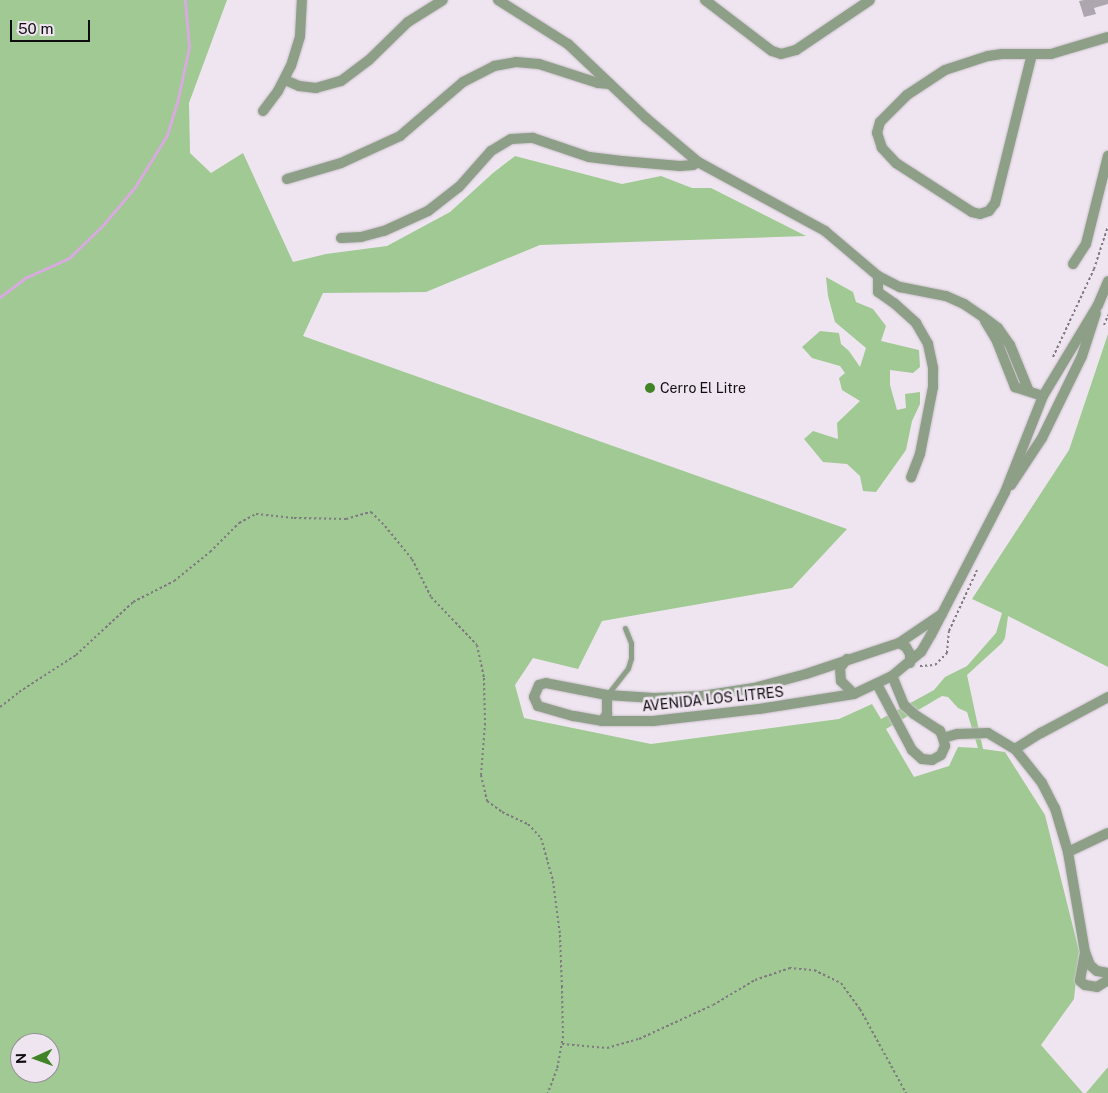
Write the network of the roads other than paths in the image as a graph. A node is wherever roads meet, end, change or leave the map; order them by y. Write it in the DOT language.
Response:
graph roads {
  1 [pos="302,0"];
  2 [pos="443,0"];
  3 [pos="498,0"];
  4 [pos="705,0"];
  5 [pos="870,0"];
  6 [pos="1108,37"];
  7 [pos="1032,54"];
  8 [pos="285,80"];
  9 [pos="610,84"];
  10 [pos="263,111"];
  11 [pos="1108,156"];
  12 [pos="698,162"];
  13 [pos="287,179"];
  14 [pos="340,238"];
  15 [pos="1073,264"];
  16 [pos="878,276"];
  17 [pos="1108,281"];
  18 [pos="1098,305"];
  19 [pos="1070,350"];
  20 [pos="1082,356"];
  21 [pos="1043,396"];
  22 [pos="1021,450"];
  23 [pos="1030,457"];
  24 [pos="912,477"];
  25 [pos="1005,492"];
  26 [pos="942,614"];
  27 [pos="625,628"];
  28 [pos="899,643"];
  29 [pos="847,659"];
  30 [pos="910,663"];
  31 [pos="892,676"];
  32 [pos="877,684"];
  33 [pos="854,694"];
  34 [pos="607,696"];
  35 [pos="1108,697"];
  36 [pos="602,721"];
  37 [pos="943,738"];
  38 [pos="1015,749"];
  39 [pos="1108,833"];
  40 [pos="1068,852"];
  41 [pos="1085,952"];
  42 [pos="1108,974"];
  43 [pos="1108,980"];
  1 -- 8 [label="street"];
  2 -- 8 [label="street"];
  3 -- 9 [label="street"];
  4 -- 5 [label="street"];
  6 -- 7 [label="street"];
  7 -- 7 [label="street"];
  8 -- 10 [label="street"];
  9 -- 12 [label="street"];
  9 -- 13 [label="street"];
  11 -- 15 [label="street"];
  12 -- 14 [label="street"];
  12 -- 16 [label="street"];
  16 -- 21 [label="street"];
  16 -- 24 [label="street"];
  17 -- 18 [label="street, AVENIDA LOS LITRES"];
  18 -- 19 [label="street, AVENIDA LOS LITRES"];
  18 -- 20 [label="street, AVENIDA LOS LITRES"];
  19 -- 20 [label="street"];
  19 -- 21 [label="street, AVENIDA LOS LITRES"];
  20 -- 23 [label="street, AVENIDA LOS LITRES"];
  21 -- 22 [label="street, AVENIDA LOS LITRES"];
  22 -- 23 [label="street"];
  22 -- 25 [label="street, AVENIDA LOS LITRES"];
  23 -- 25 [label="street, AVENIDA LOS LITRES"];
  25 -- 26 [label="street, AVENIDA LOS LITRES"];
  26 -- 28 [label="street, AVENIDA LOS LITRES"];
  26 -- 30 [label="street, AVENIDA LOS LITRES"];
  27 -- 34 [label="lane"];
  28 -- 29 [label="street, AVENIDA LOS LITRES"];
  28 -- 30 [label="street"];
  29 -- 33 [label="street"];
  29 -- 34 [label="street, AVENIDA LOS LITRES"];
  30 -- 31 [label="street, AVENIDA LOS LITRES"];
  31 -- 32 [label="street, AVENIDA LOS LITRES"];
  31 -- 37 [label="street"];
  32 -- 33 [label="street, AVENIDA LOS LITRES"];
  32 -- 37 [label="street"];
  33 -- 36 [label="street, AVENIDA LOS LITRES"];
  34 -- 36 [label="street"];
  34 -- 36 [label="street, AVENIDA LOS LITRES"];
  35 -- 38 [label="street"];
  37 -- 38 [label="street"];
  38 -- 40 [label="street"];
  39 -- 40 [label="street"];
  40 -- 41 [label="street"];
  41 -- 42 [label="street"];
  41 -- 43 [label="street"];
}
